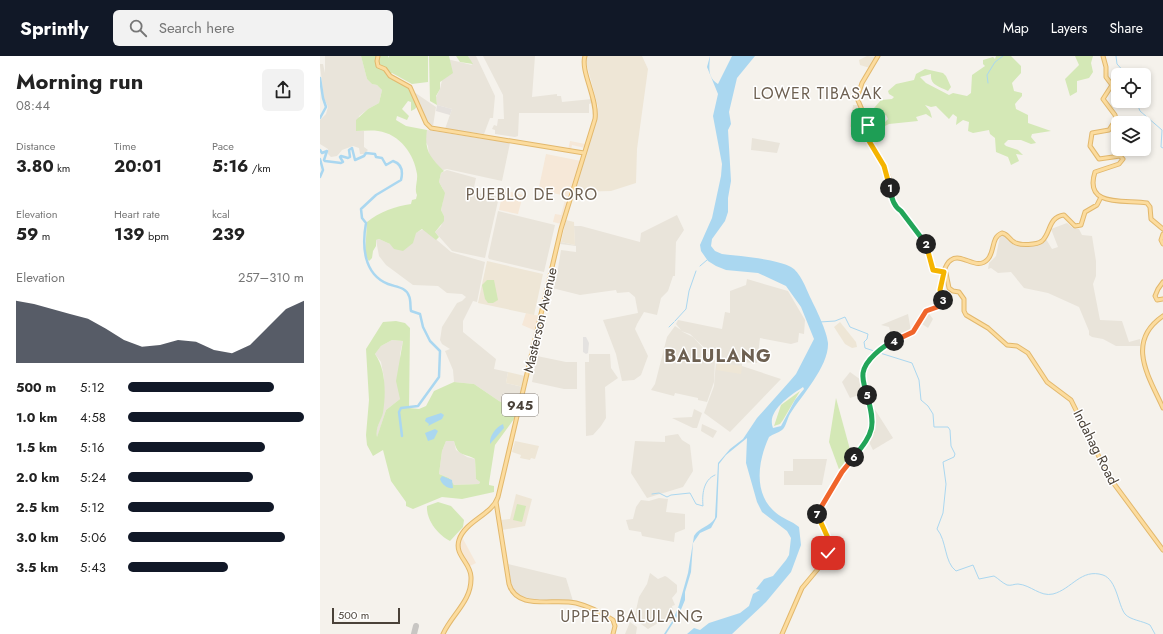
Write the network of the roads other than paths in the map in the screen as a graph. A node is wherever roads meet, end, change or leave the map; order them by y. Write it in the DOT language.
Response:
graph roads {
  1 [pos="378,56"];
  2 [pos="585,56"];
  3 [pos="878,56"];
  4 [pos="1103,56"];
  5 [pos="584,154"];
  6 [pos="1101,197"];
  7 [pos="1163,229"];
  8 [pos="1163,234"];
  9 [pos="1163,244"];
  10 [pos="944,272"];
  11 [pos="1163,282"];
  12 [pos="1163,299"];
  13 [pos="1163,316"];
  14 [pos="1163,408"];
  15 [pos="496,502"];
  16 [pos="1163,550"];
  17 [pos="443,634"];
  18 [pos="613,634"];
  19 [pos="782,634"];
  1 -- 5 [label="main road"];
  2 -- 5 [label="main road, Masterson Avenue / 945"];
  3 -- 10 [label="main road"];
  4 -- 6 [label="main road"];
  5 -- 15 [label="main road, Masterson Avenue / 945"];
  6 -- 7 [label="main road"];
  6 -- 10 [label="main road"];
  8 -- 9 [label="main road"];
  10 -- 16 [label="main road, Indahag Road"];
  10 -- 19 [label="main road"];
  11 -- 12 [label="main road"];
  13 -- 14 [label="main road"];
  15 -- 17 [label="main road"];
  15 -- 18 [label="main road"];
}
